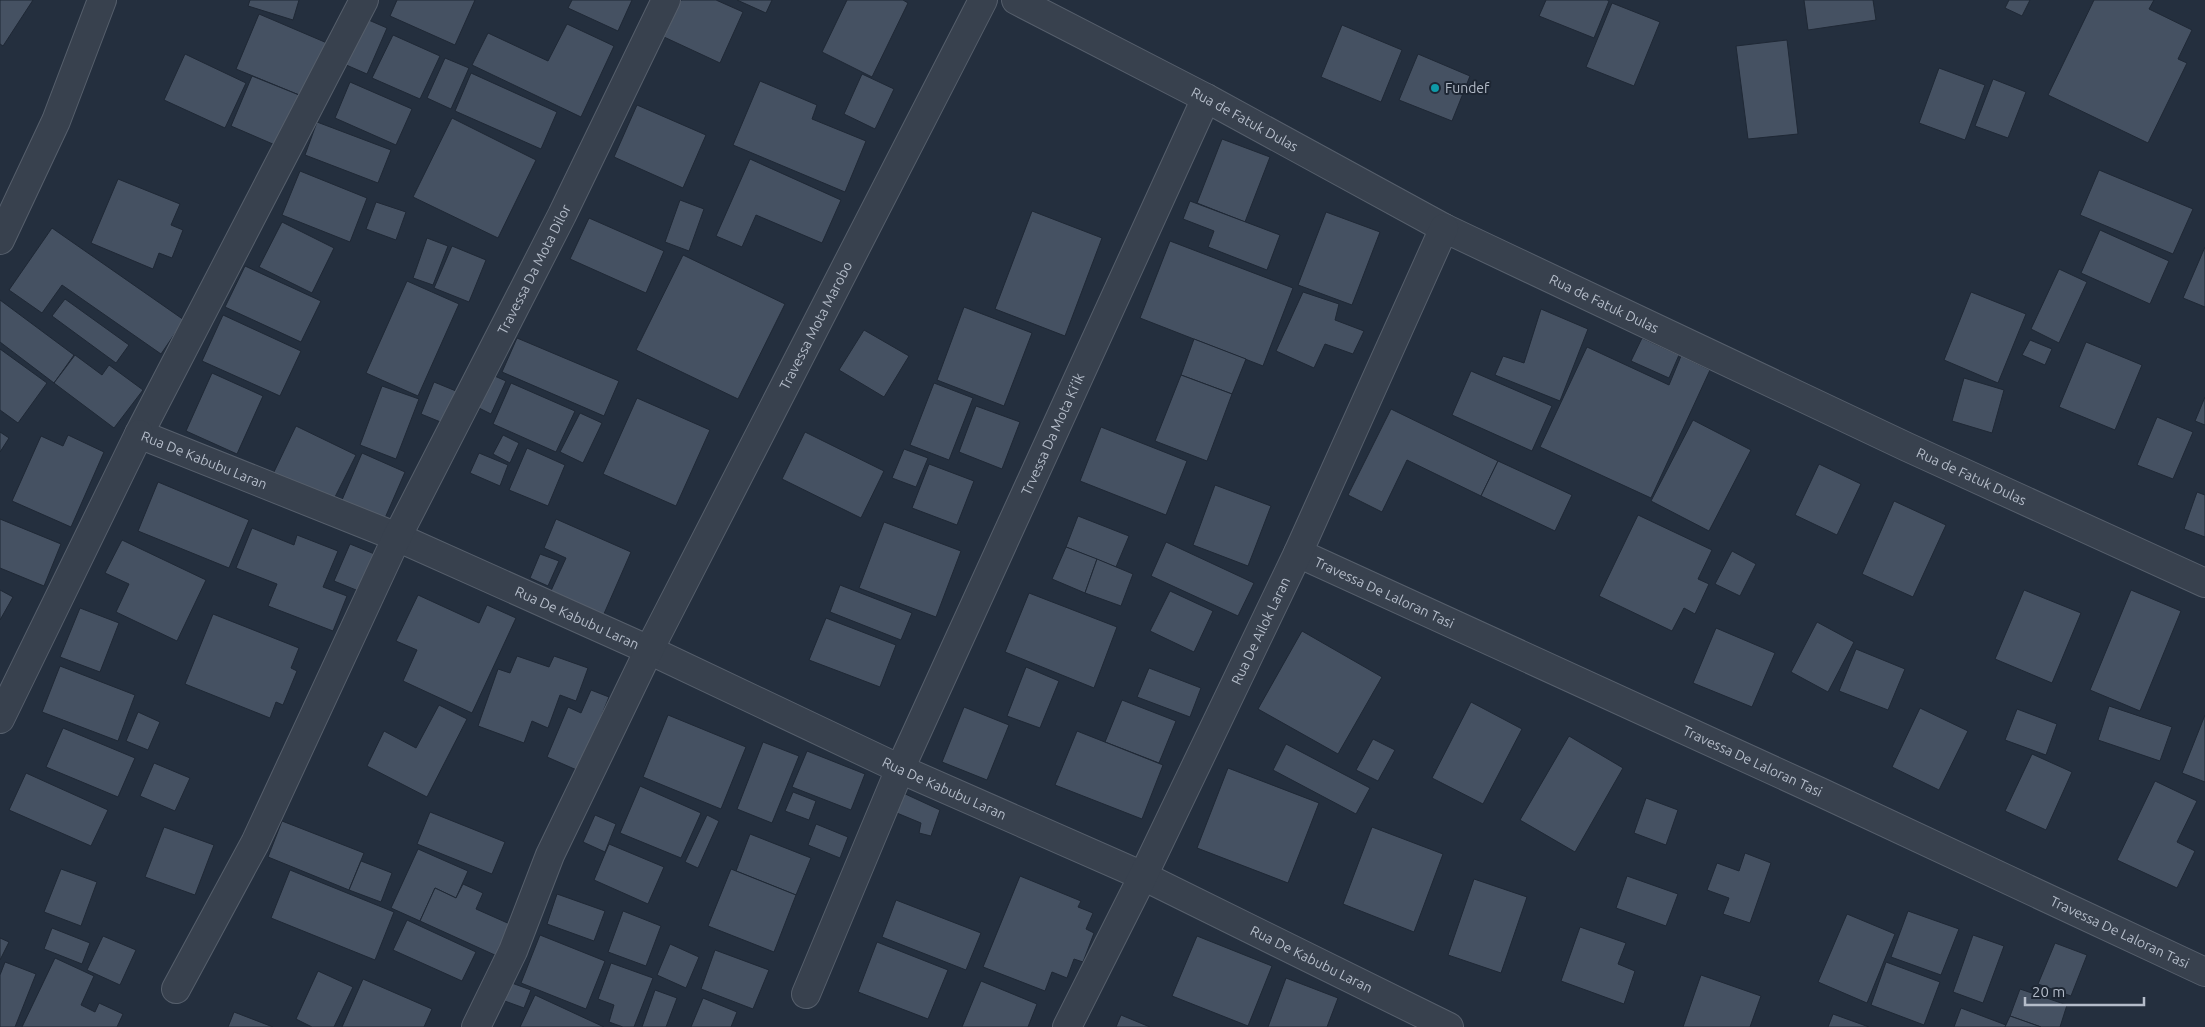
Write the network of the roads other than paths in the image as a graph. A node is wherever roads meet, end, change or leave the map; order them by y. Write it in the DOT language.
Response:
graph roads {
  1 [pos="102,0"];
  2 [pos="364,0"];
  3 [pos="666,0"];
  4 [pos="983,0"];
  5 [pos="1016,0"];
  6 [pos="1206,98"];
  7 [pos="1444,228"];
  8 [pos="0,240"];
  9 [pos="139,434"];
  10 [pos="397,537"];
  11 [pos="1298,553"];
  12 [pos="2205,583"];
  13 [pos="649,650"];
  14 [pos="0,720"];
  15 [pos="900,769"];
  16 [pos="1143,876"];
  17 [pos="2205,972"];
  18 [pos="176,988"];
  19 [pos="806,994"];
  20 [pos="476,1027"];
  21 [pos="1066,1027"];
  22 [pos="1449,1027"];
  1 -- 8 [label="street"];
  2 -- 9 [label="street, Rua De Kabubu Laran"];
  3 -- 10 [label="street, Travessa Da Mota Dilor"];
  4 -- 13 [label="street, Travessa Mota Marobo"];
  5 -- 6 [label="street, Rua de Fatuk Dulas"];
  6 -- 7 [label="street, Rua de Fatuk Dulas"];
  6 -- 15 [label="street, Trvessa Da Mota Ki’ik"];
  7 -- 11 [label="street, Rua De Ailok Laran"];
  7 -- 12 [label="street, Rua de Fatuk Dulas"];
  9 -- 10 [label="street, Rua De Kabubu Laran"];
  9 -- 14 [label="street"];
  10 -- 13 [label="street, Rua De Kabubu Laran"];
  10 -- 18 [label="street, Travessa Da Mota Dilor"];
  11 -- 16 [label="street, Rua De Ailok Laran"];
  11 -- 17 [label="street, Travessa De Laloran Tasi"];
  13 -- 15 [label="street, Rua De Kabubu Laran"];
  13 -- 20 [label="street, Travessa Mota Marobo"];
  15 -- 16 [label="street, Rua De Kabubu Laran"];
  15 -- 19 [label="street, Trvessa Da Mota Ki’ik"];
  16 -- 21 [label="street, Rua De Ailok Laran"];
  16 -- 22 [label="street, Rua De Kabubu Laran"];
}
